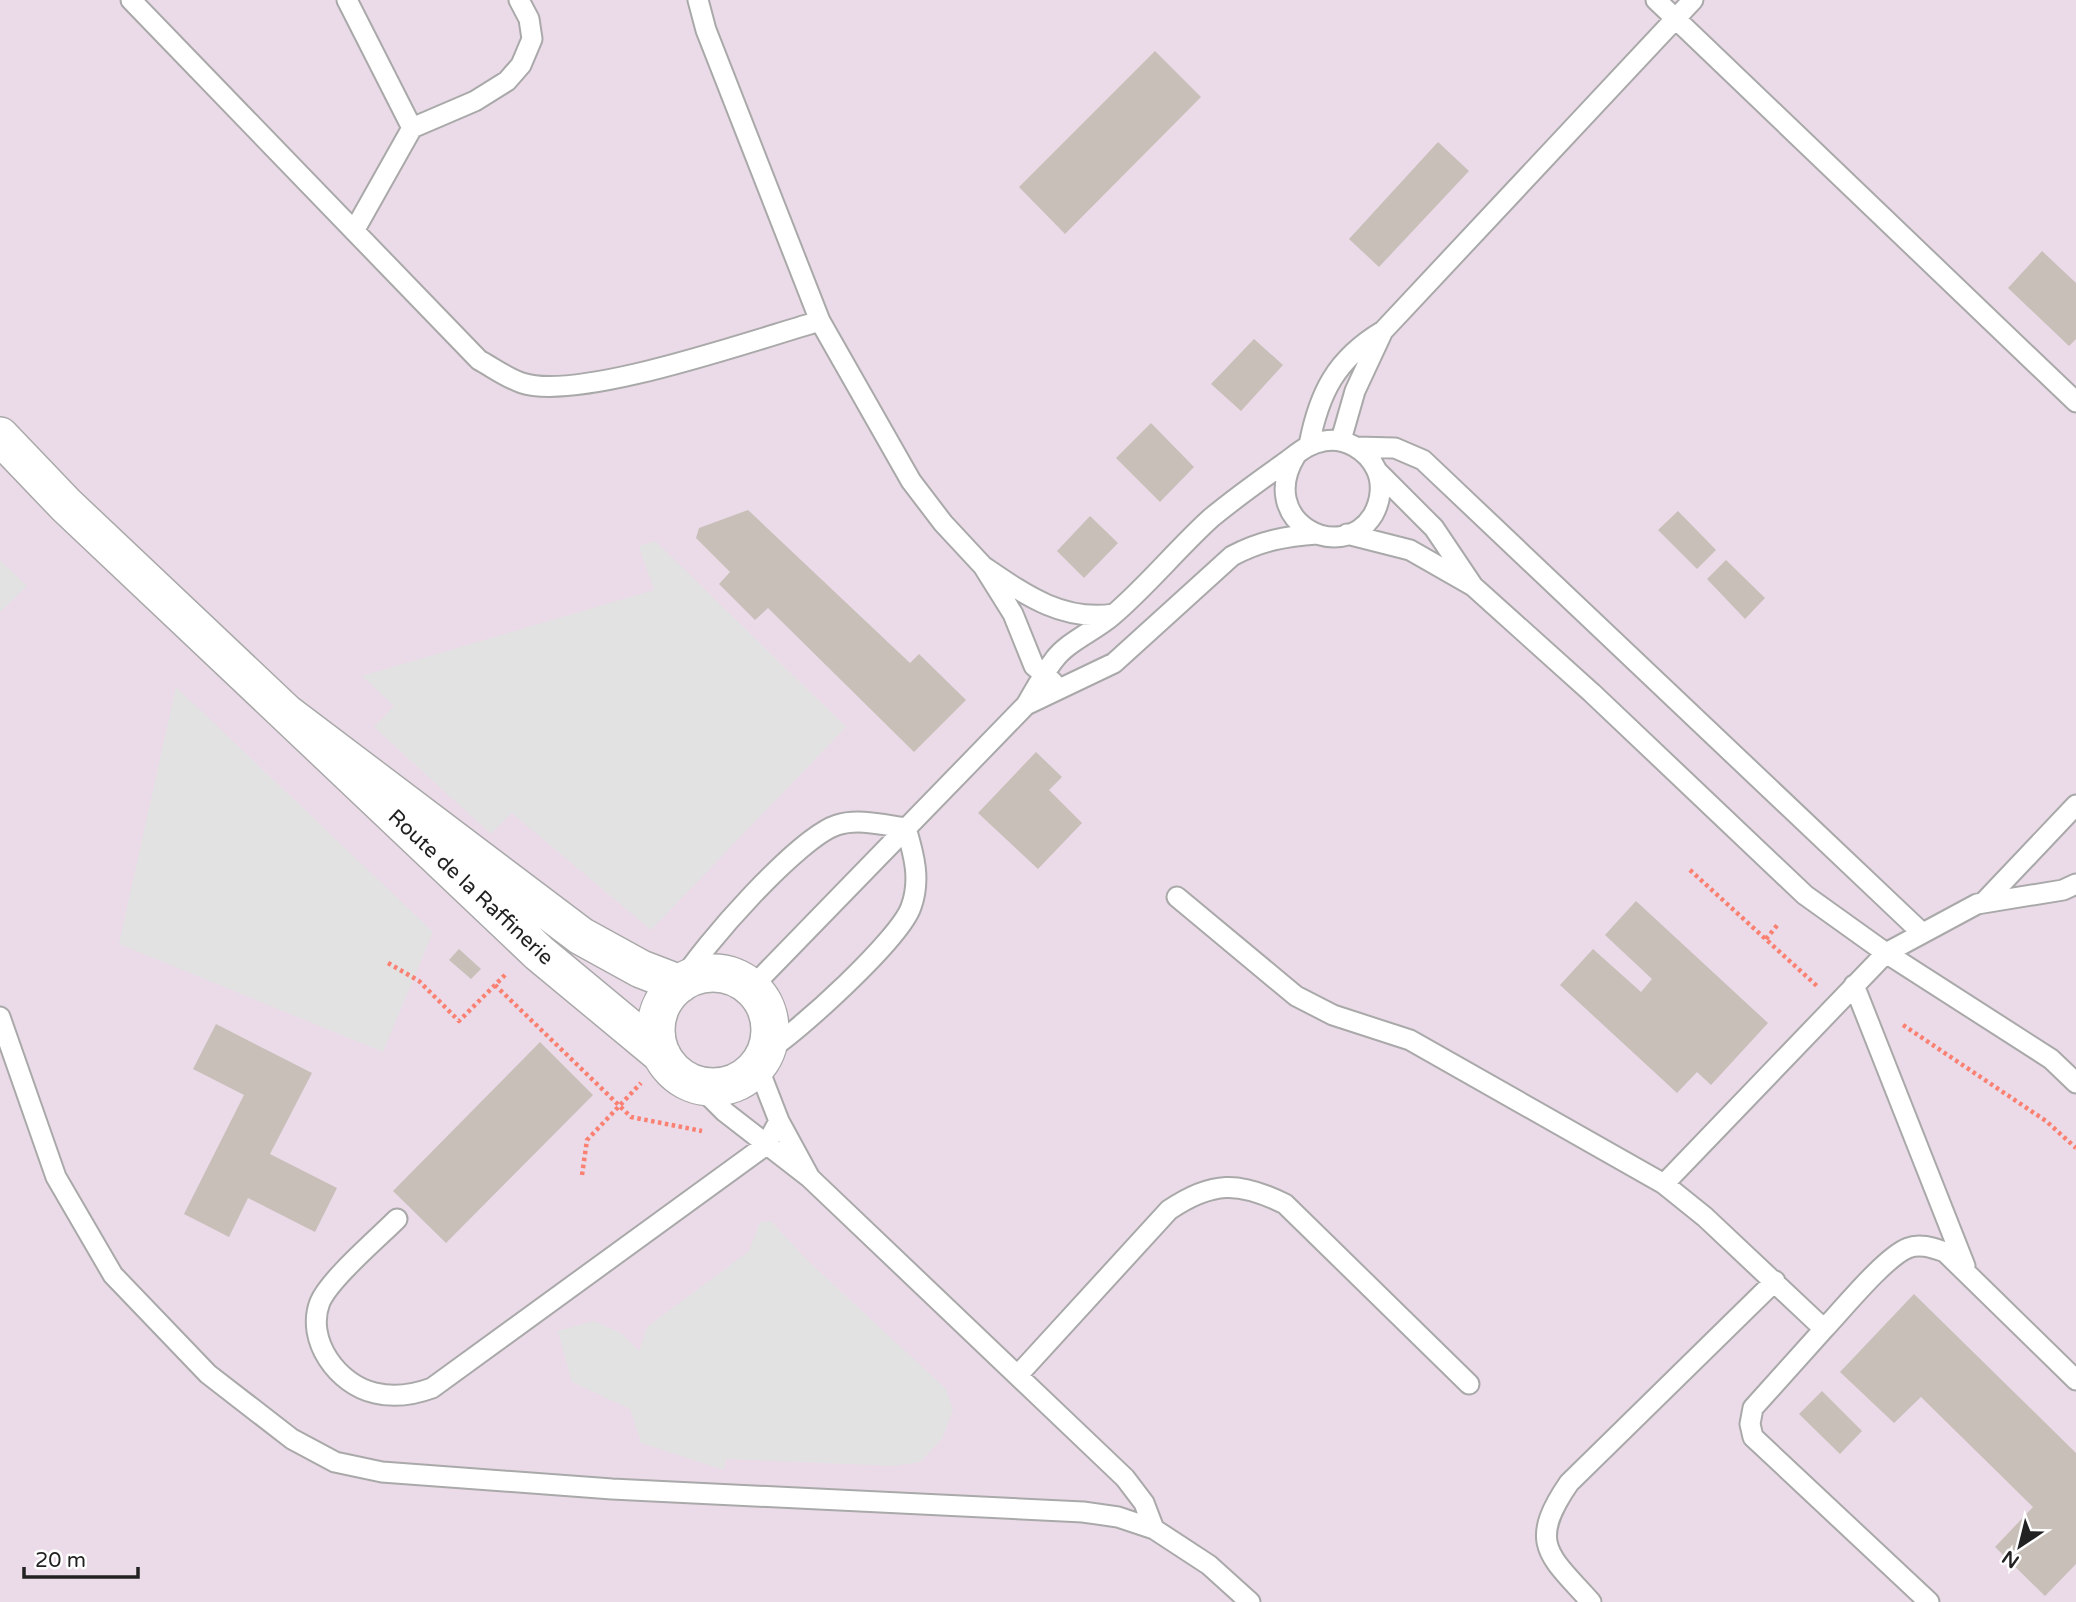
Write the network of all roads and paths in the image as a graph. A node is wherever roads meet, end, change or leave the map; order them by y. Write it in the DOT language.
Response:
graph roads {
  1 [pos="131,0"];
  2 [pos="347,0"];
  3 [pos="519,0"];
  4 [pos="698,0"];
  5 [pos="1656,0"];
  6 [pos="1693,0"];
  7 [pos="1675,18"];
  8 [pos="412,128"];
  9 [pos="355,231"];
  10 [pos="820,321"];
  11 [pos="1383,331"];
  12 [pos="2076,402"];
  13 [pos="0,436"];
  14 [pos="1349,444"];
  15 [pos="1303,450"];
  16 [pos="1377,471"];
  17 [pos="1317,534"];
  18 [pos="1347,534"];
  19 [pos="984,566"];
  20 [pos="1473,586"];
  21 [pos="1115,614"];
  22 [pos="1044,676"];
  23 [pos="1069,687"];
  24 [pos="1026,705"];
  25 [pos="286,713"];
  26 [pos="2076,805"];
  27 [pos="906,828"];
  28 [pos="1690,870"];
  29 [pos="2076,884"];
  30 [pos="1177,897"];
  31 [pos="1985,901"];
  32 [pos="1779,923"];
  33 [pos="1921,932"];
  34 [pos="1766,939"];
  35 [pos="1886,953"];
  36 [pos="388,963"];
  37 [pos="511,969"];
  38 [pos="680,984"];
  39 [pos="495,985"];
  40 [pos="1854,985"];
  41 [pos="751,988"];
  42 [pos="1825,994"];
  43 [pos="0,1017"];
  44 [pos="1895,1020"];
  45 [pos="762,1059"];
  46 [pos="655,1065"];
  47 [pos="2076,1083"];
  48 [pos="698,1085"];
  49 [pos="619,1105"];
  50 [pos="779,1121"];
  51 [pos="703,1131"];
  52 [pos="766,1145"];
  53 [pos="2076,1148"];
  54 [pos="582,1175"];
  55 [pos="810,1178"];
  56 [pos="1664,1184"];
  57 [pos="397,1219"];
  58 [pos="1968,1274"];
  59 [pos="1775,1281"];
  60 [pos="1824,1329"];
  61 [pos="1018,1375"];
  62 [pos="2076,1380"];
  63 [pos="1469,1384"];
  64 [pos="1154,1529"];
  65 [pos="1250,1602"];
  66 [pos="1591,1602"];
  67 [pos="1929,1602"];
  1 -- 9 [label="lane"];
  2 -- 8 [label="lane"];
  3 -- 8 [label="lane"];
  4 -- 10 [label="lane"];
  5 -- 7 [label="lane"];
  6 -- 7 [label="lane"];
  7 -- 11 [label="lane"];
  7 -- 12 [label="lane"];
  8 -- 9 [label="lane"];
  9 -- 10 [label="lane"];
  10 -- 19 [label="lane"];
  11 -- 14 [label="lane"];
  11 -- 15 [label="lane"];
  13 -- 25 [label="street, Route de la Raffinerie"];
  14 -- 15 [label="lane"];
  14 -- 16 [label="lane"];
  14 -- 33 [label="lane"];
  15 -- 17 [label="lane"];
  15 -- 21 [label="lane"];
  16 -- 18 [label="lane"];
  16 -- 20 [label="lane"];
  17 -- 18 [label="lane"];
  17 -- 23 [label="lane"];
  18 -- 20 [label="lane"];
  19 -- 21 [label="lane"];
  19 -- 22 [label="lane"];
  20 -- 35 [label="lane"];
  21 -- 22 [label="lane"];
  22 -- 23 [label="lane"];
  22 -- 24 [label="lane"];
  23 -- 24 [label="lane"];
  24 -- 27 [label="lane"];
  25 -- 38 [label="street, Route de la Raffinerie"];
  25 -- 46 [label="street, Route de la Raffinerie"];
  26 -- 31 [label="lane"];
  27 -- 38 [label="lane"];
  27 -- 41 [label="lane"];
  27 -- 45 [label="lane"];
  28 -- 34 [label="path"];
  29 -- 31 [label="lane"];
  30 -- 56 [label="lane"];
  31 -- 33 [label="lane"];
  32 -- 34 [label="path"];
  33 -- 35 [label="lane"];
  34 -- 42 [label="path"];
  35 -- 40 [label="lane"];
  35 -- 47 [label="lane"];
  36 -- 39 [label="path"];
  37 -- 39 [label="path"];
  38 -- 41 [label="street"];
  38 -- 46 [label="street"];
  39 -- 49 [label="path"];
  40 -- 56 [label="lane"];
  40 -- 58 [label="lane"];
  41 -- 45 [label="street"];
  43 -- 64 [label="lane"];
  44 -- 53 [label="path"];
  45 -- 48 [label="street"];
  45 -- 50 [label="lane"];
  46 -- 48 [label="street, Route de la Raffinerie"];
  46 -- 49 [label="path"];
  48 -- 52 [label="lane"];
  49 -- 51 [label="path"];
  49 -- 54 [label="path"];
  50 -- 52 [label="lane"];
  50 -- 55 [label="lane"];
  52 -- 55 [label="lane"];
  52 -- 57 [label="lane"];
  55 -- 61 [label="lane"];
  56 -- 59 [label="lane"];
  58 -- 60 [label="lane"];
  58 -- 62 [label="lane"];
  59 -- 60 [label="lane"];
  59 -- 66 [label="lane"];
  60 -- 67 [label="lane"];
  61 -- 63 [label="lane"];
  61 -- 64 [label="lane"];
  64 -- 65 [label="lane"];
}
